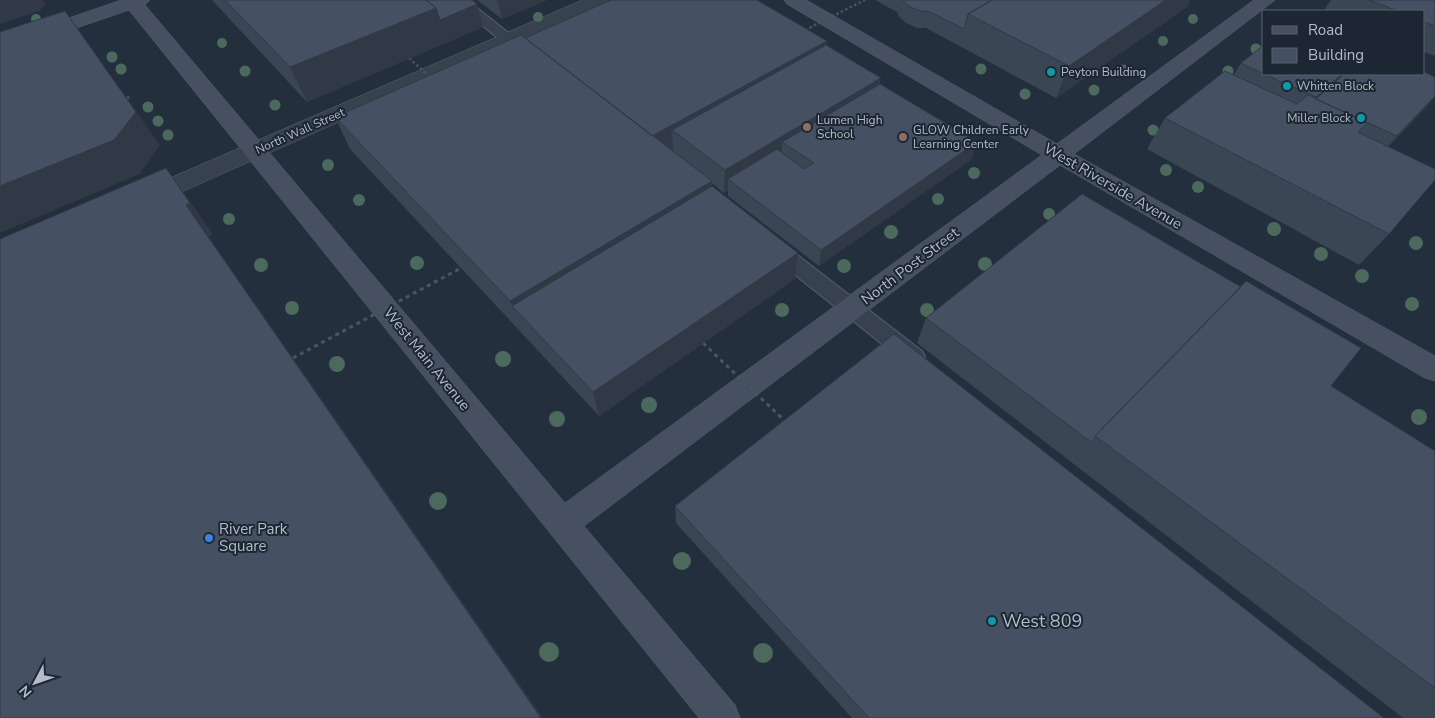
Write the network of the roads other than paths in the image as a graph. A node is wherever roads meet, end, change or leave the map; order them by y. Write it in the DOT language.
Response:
graph roads {
  1 [pos="458,0"];
  2 [pos="598,0"];
  3 [pos="793,0"];
  4 [pos="135,1"];
  5 [pos="1257,5"];
  6 [pos="509,39"];
  7 [pos="0,48"];
  8 [pos="537,62"];
  9 [pos="255,150"];
  10 [pos="1059,156"];
  11 [pos="124,208"];
  12 [pos="752,231"];
  13 [pos="853,308"];
  14 [pos="929,368"];
  15 [pos="1435,370"];
  16 [pos="562,524"];
  17 [pos="722,718"];
  1 -- 6 [label="lane"];
  2 -- 6 [label="street, North Wall Street"];
  3 -- 10 [label="street, West Riverside Avenue"];
  4 -- 7 [label="street"];
  4 -- 9 [label="street, West Main Avenue"];
  5 -- 10 [label="street, North Post Street"];
  6 -- 8 [label="lane"];
  6 -- 9 [label="street, North Wall Street"];
  9 -- 11 [label="street, North Wall Street"];
  9 -- 16 [label="street, West Main Avenue"];
  10 -- 13 [label="street, North Post Street"];
  10 -- 15 [label="street, West Riverside Avenue"];
  12 -- 13 [label="lane"];
  13 -- 14 [label="lane"];
  13 -- 16 [label="street, North Post Street"];
  16 -- 17 [label="street, West Main Avenue"];
}
